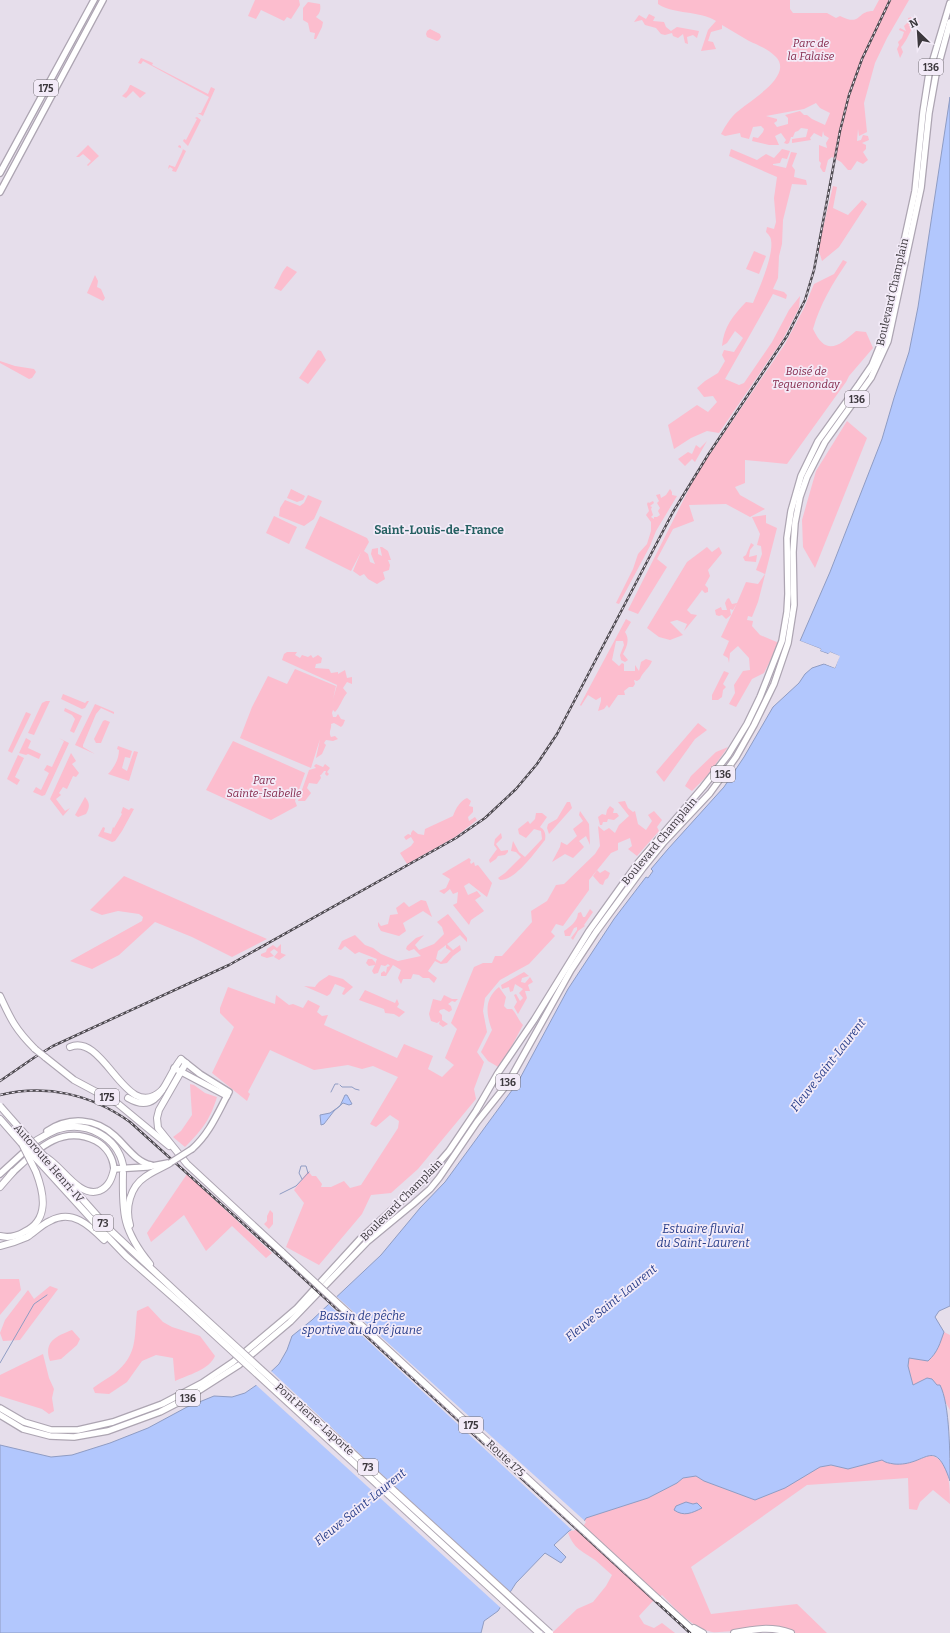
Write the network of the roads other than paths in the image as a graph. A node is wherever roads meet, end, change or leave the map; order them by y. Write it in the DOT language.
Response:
graph roads {
  1 [pos="94,0"];
  2 [pos="103,0"];
  3 [pos="950,3"];
  4 [pos="950,22"];
  5 [pos="0,173"];
  6 [pos="0,192"];
  7 [pos="0,996"];
  8 [pos="70,1047"];
  9 [pos="184,1061"];
  10 [pos="174,1068"];
  11 [pos="181,1071"];
  12 [pos="162,1090"];
  13 [pos="228,1094"];
  14 [pos="128,1098"];
  15 [pos="0,1106"];
  16 [pos="0,1119"];
  17 [pos="37,1140"];
  18 [pos="22,1144"];
  19 [pos="50,1160"];
  20 [pos="170,1163"];
  21 [pos="187,1164"];
  22 [pos="123,1165"];
  23 [pos="160,1166"];
  24 [pos="114,1169"];
  25 [pos="13,1172"];
  26 [pos="123,1173"];
  27 [pos="0,1174"];
  28 [pos="0,1184"];
  29 [pos="0,1188"];
  30 [pos="0,1236"];
  31 [pos="21,1239"];
  32 [pos="0,1240"];
  33 [pos="136,1243"];
  34 [pos="0,1246"];
  35 [pos="126,1256"];
  36 [pos="163,1281"];
  37 [pos="184,1303"];
  38 [pos="0,1408"];
  39 [pos="0,1416"];
  40 [pos="684,1621"];
  41 [pos="539,1633"];
  42 [pos="550,1633"];
  43 [pos="696,1633"];
  44 [pos="703,1633"];
  45 [pos="734,1633"];
  46 [pos="791,1633"];
  1 -- 5 [label="main road, 175"];
  2 -- 6 [label="main road, 175"];
  3 -- 38 [label="main road, Boulevard Champlain / 136"];
  4 -- 39 [label="main road, Boulevard Champlain / 136"];
  7 -- 21 [label="highway, 175, bridge"];
  8 -- 12 [label="highway"];
  9 -- 10 [label="highway"];
  9 -- 11 [label="highway"];
  9 -- 13 [label="main road"];
  10 -- 11 [label="main road"];
  10 -- 12 [label="highway"];
  11 -- 13 [label="main road"];
  11 -- 21 [label="highway"];
  12 -- 14 [label="highway"];
  13 -- 20 [label="main road, bridge"];
  15 -- 19 [label="highway, Autoroute Henri-IV / 73, bridge"];
  16 -- 18 [label="highway, Autoroute Henri-IV / 73"];
  17 -- 22 [label="highway"];
  17 -- 23 [label="main road"];
  17 -- 27 [label="main road"];
  18 -- 30 [label="highway, bridge"];
  18 -- 35 [label="highway, Autoroute Henri-IV / 73, bridge"];
  19 -- 24 [label="highway"];
  19 -- 36 [label="highway, Autoroute Henri-IV / 73"];
  20 -- 23 [label="highway"];
  21 -- 40 [label="highway, Route 175 / 175, bridge"];
  23 -- 24 [label="main road"];
  23 -- 33 [label="highway"];
  24 -- 25 [label="main road"];
  25 -- 28 [label="main road"];
  25 -- 29 [label="highway"];
  26 -- 33 [label="highway"];
  31 -- 32 [label="highway"];
  31 -- 34 [label="highway"];
  31 -- 35 [label="highway"];
  33 -- 36 [label="highway"];
  35 -- 37 [label="highway, Autoroute Henri-IV / 73"];
  36 -- 37 [label="highway, Autoroute Henri-IV / 73"];
  37 -- 41 [label="highway, Pont Pierre-Laporte / 73, bridge"];
  37 -- 42 [label="highway, Pont Pierre-Laporte / 73, bridge"];
  40 -- 43 [label="highway, 175"];
  40 -- 44 [label="highway, 175"];
  45 -- 46 [label="highway"];
}
